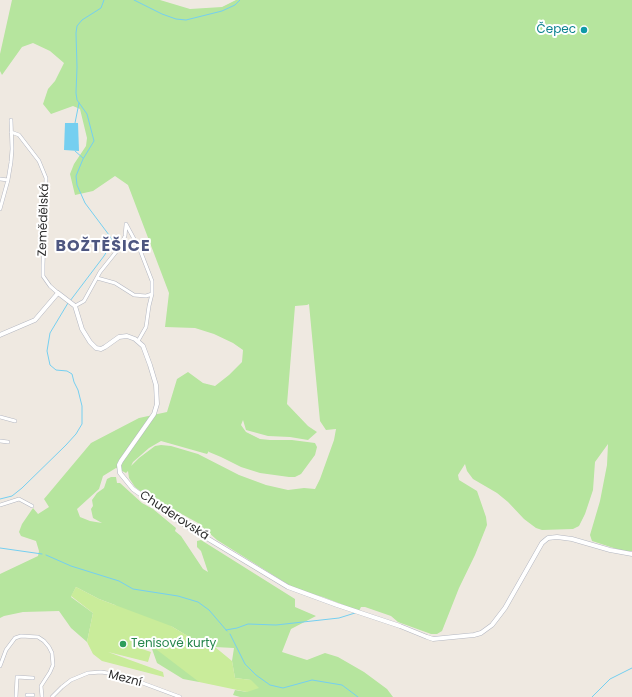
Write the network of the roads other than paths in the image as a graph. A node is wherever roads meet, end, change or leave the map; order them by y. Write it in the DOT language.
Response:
graph roads {
  1 [pos="11,120"];
  2 [pos="12,132"];
  3 [pos="0,179"];
  4 [pos="8,180"];
  5 [pos="0,209"];
  6 [pos="97,278"];
  7 [pos="58,293"];
  8 [pos="152,294"];
  9 [pos="76,306"];
  10 [pos="0,335"];
  11 [pos="138,341"];
  12 [pos="0,417"];
  13 [pos="15,421"];
  14 [pos="0,441"];
  15 [pos="8,442"];
  16 [pos="0,505"];
  17 [pos="32,506"];
  18 [pos="632,554"];
  19 [pos="0,666"];
  20 [pos="33,678"];
  21 [pos="27,695"];
  22 [pos="32,695"];
  23 [pos="16,697"];
  24 [pos="42,697"];
  25 [pos="52,697"];
  26 [pos="180,697"];
  1 -- 2 [label="street"];
  2 -- 4 [label="street"];
  2 -- 7 [label="street, Zemědělská"];
  3 -- 4 [label="street"];
  4 -- 5 [label="street"];
  6 -- 8 [label="street"];
  6 -- 8 [label="street"];
  6 -- 9 [label="street"];
  7 -- 9 [label="street"];
  7 -- 10 [label="street"];
  8 -- 11 [label="street"];
  9 -- 11 [label="street"];
  11 -- 18 [label="street, Chuderovská"];
  12 -- 13 [label="street"];
  14 -- 15 [label="street"];
  16 -- 17 [label="street"];
  19 -- 24 [label="street"];
  20 -- 23 [label="street"];
  21 -- 22 [label="street"];
  25 -- 26 [label="street, Mezní"];
}
